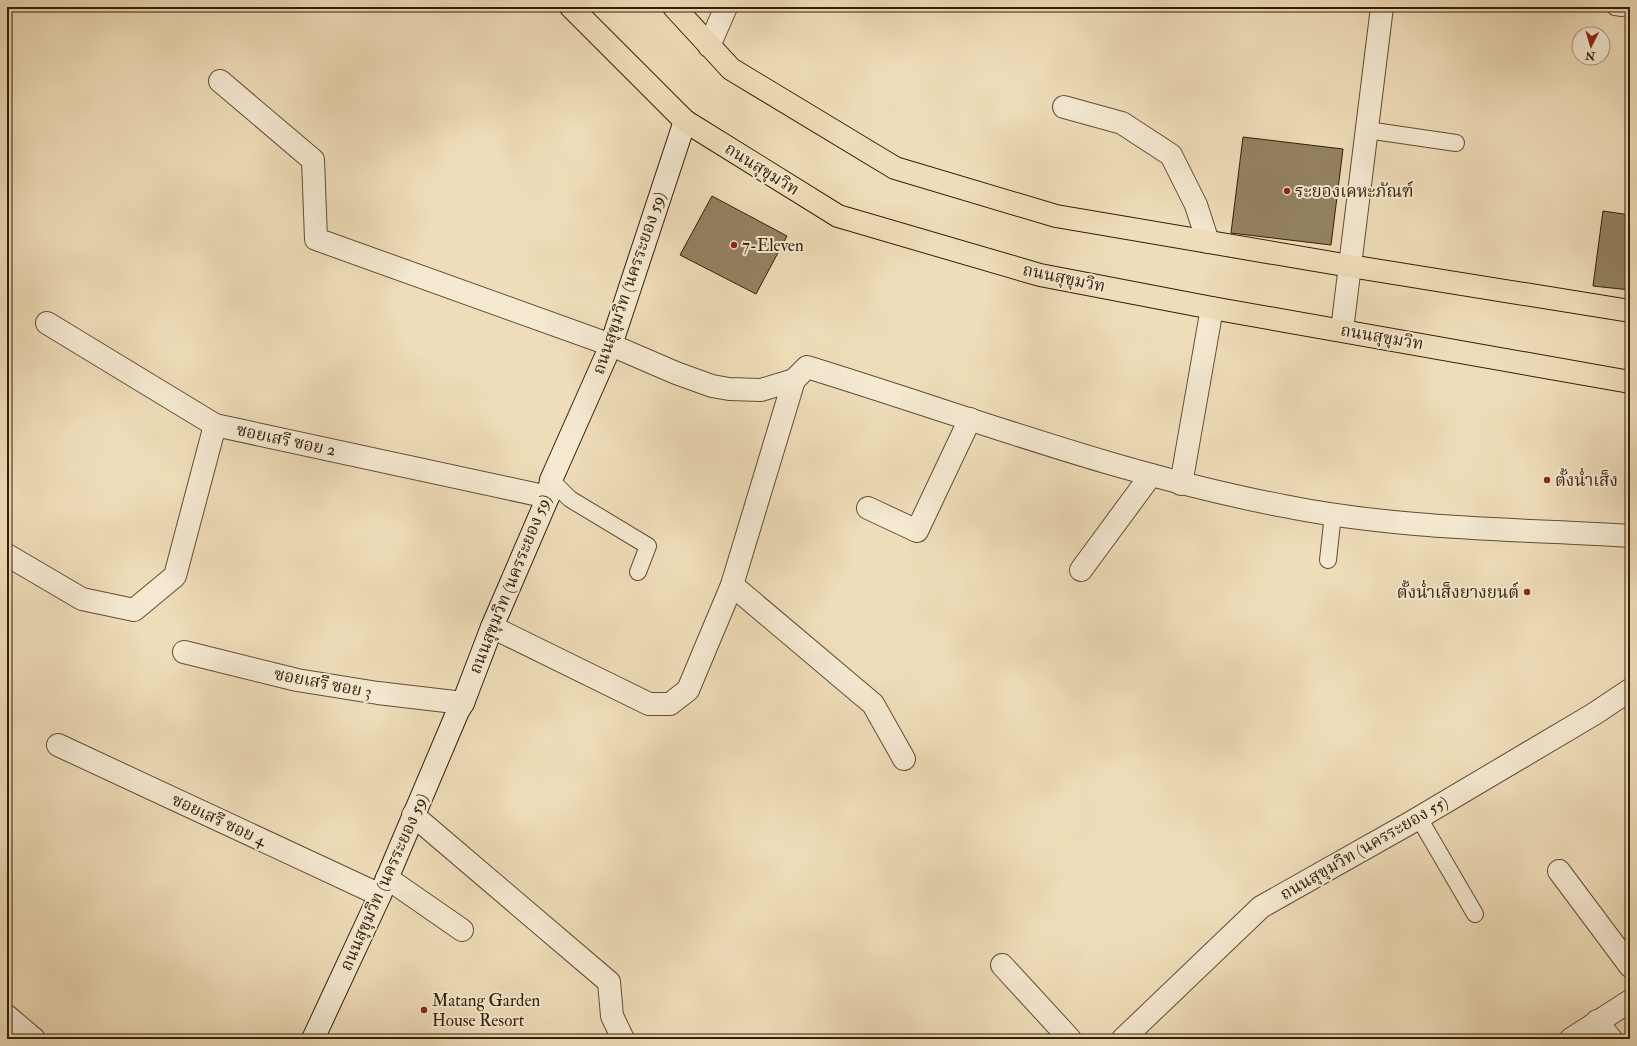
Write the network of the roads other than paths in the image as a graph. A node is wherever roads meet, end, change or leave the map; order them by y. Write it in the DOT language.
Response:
graph roads {
  1 [pos="571,7"];
  2 [pos="674,7"];
  3 [pos="726,7"];
  4 [pos="1382,7"];
  5 [pos="709,46"];
  6 [pos="220,81"];
  7 [pos="1064,107"];
  8 [pos="685,120"];
  9 [pos="1367,130"];
  10 [pos="1456,143"];
  11 [pos="1208,242"];
  12 [pos="1350,266"];
  13 [pos="1212,308"];
  14 [pos="1630,311"];
  15 [pos="48,323"];
  16 [pos="1342,330"];
  17 [pos="611,345"];
  18 [pos="794,380"];
  19 [pos="1630,382"];
  20 [pos="970,419"];
  21 [pos="215,425"];
  22 [pos="1151,475"];
  23 [pos="1181,484"];
  24 [pos="550,488"];
  25 [pos="868,508"];
  26 [pos="1333,514"];
  27 [pos="1630,536"];
  28 [pos="7,555"];
  29 [pos="1328,560"];
  30 [pos="1081,570"];
  31 [pos="638,572"];
  32 [pos="732,585"];
  33 [pos="492,627"];
  34 [pos="184,652"];
  35 [pos="1630,690"];
  36 [pos="463,703"];
  37 [pos="58,745"];
  38 [pos="904,759"];
  39 [pos="413,815"];
  40 [pos="1419,818"];
  41 [pos="1559,871"];
  42 [pos="384,887"];
  43 [pos="1474,914"];
  44 [pos="462,930"];
  45 [pos="1002,965"];
  46 [pos="1630,966"];
  47 [pos="1630,1001"];
  48 [pos="7,1016"];
  49 [pos="1597,1021"];
  50 [pos="34,1039"];
  51 [pos="313,1039"];
  52 [pos="623,1039"];
  53 [pos="1070,1039"];
  54 [pos="1123,1039"];
  55 [pos="1571,1039"];
  56 [pos="1611,1039"];
  1 -- 8 [label="main road, ถนนสุขุมวิท"];
  2 -- 5 [label="main road"];
  3 -- 5 [label="street"];
  4 -- 9 [label="street"];
  5 -- 11 [label="main road"];
  6 -- 17 [label="street"];
  7 -- 11 [label="street"];
  8 -- 13 [label="main road, ถนนสุขุมวิท"];
  8 -- 17 [label="street, ถนนสุขุมวิท (นครระยอง 59)"];
  9 -- 10 [label="lane"];
  9 -- 12 [label="street"];
  11 -- 12 [label="main road"];
  12 -- 14 [label="main road"];
  12 -- 16 [label="street"];
  13 -- 16 [label="main road, ถนนสุขุมวิท"];
  13 -- 23 [label="street"];
  15 -- 21 [label="street, ซอยเสรี ซอย 2"];
  16 -- 19 [label="main road, ถนนสุขุมวิท"];
  17 -- 18 [label="street"];
  17 -- 24 [label="street, ถนนสุขุมวิท (นครระยอง 59)"];
  18 -- 20 [label="street"];
  18 -- 32 [label="street"];
  20 -- 22 [label="street"];
  20 -- 25 [label="street"];
  21 -- 24 [label="street, ซอยเสรี ซอย 2"];
  21 -- 28 [label="street"];
  22 -- 23 [label="street"];
  22 -- 30 [label="street"];
  23 -- 26 [label="street"];
  24 -- 31 [label="lane"];
  24 -- 33 [label="street, ถนนสุขุมวิท (นครระยอง 59)"];
  26 -- 27 [label="street"];
  26 -- 29 [label="lane"];
  32 -- 33 [label="street"];
  32 -- 38 [label="street"];
  33 -- 36 [label="street, ถนนสุขุมวิท (นครระยอง 59)"];
  34 -- 36 [label="street, ซอยเสรี ซอย 3"];
  35 -- 40 [label="street, ถนนสุขุมวิท (นครระยอง 55)"];
  36 -- 39 [label="street, ถนนสุขุมวิท (นครระยอง 59)"];
  37 -- 42 [label="street, ซอยเสรี ซอย 4"];
  39 -- 42 [label="street, ถนนสุขุมวิท (นครระยอง 59)"];
  39 -- 52 [label="street"];
  40 -- 43 [label="lane"];
  40 -- 54 [label="street, ถนนสุขุมวิท (นครระยอง 55)"];
  41 -- 46 [label="street"];
  42 -- 44 [label="street, ซอยเสรี ซอย 4"];
  42 -- 51 [label="street, ถนนสุขุมวิท (นครระยอง 59)"];
  45 -- 53 [label="street"];
  47 -- 49 [label="street"];
  48 -- 50 [label="street"];
  49 -- 55 [label="street"];
  49 -- 56 [label="street"];
}
